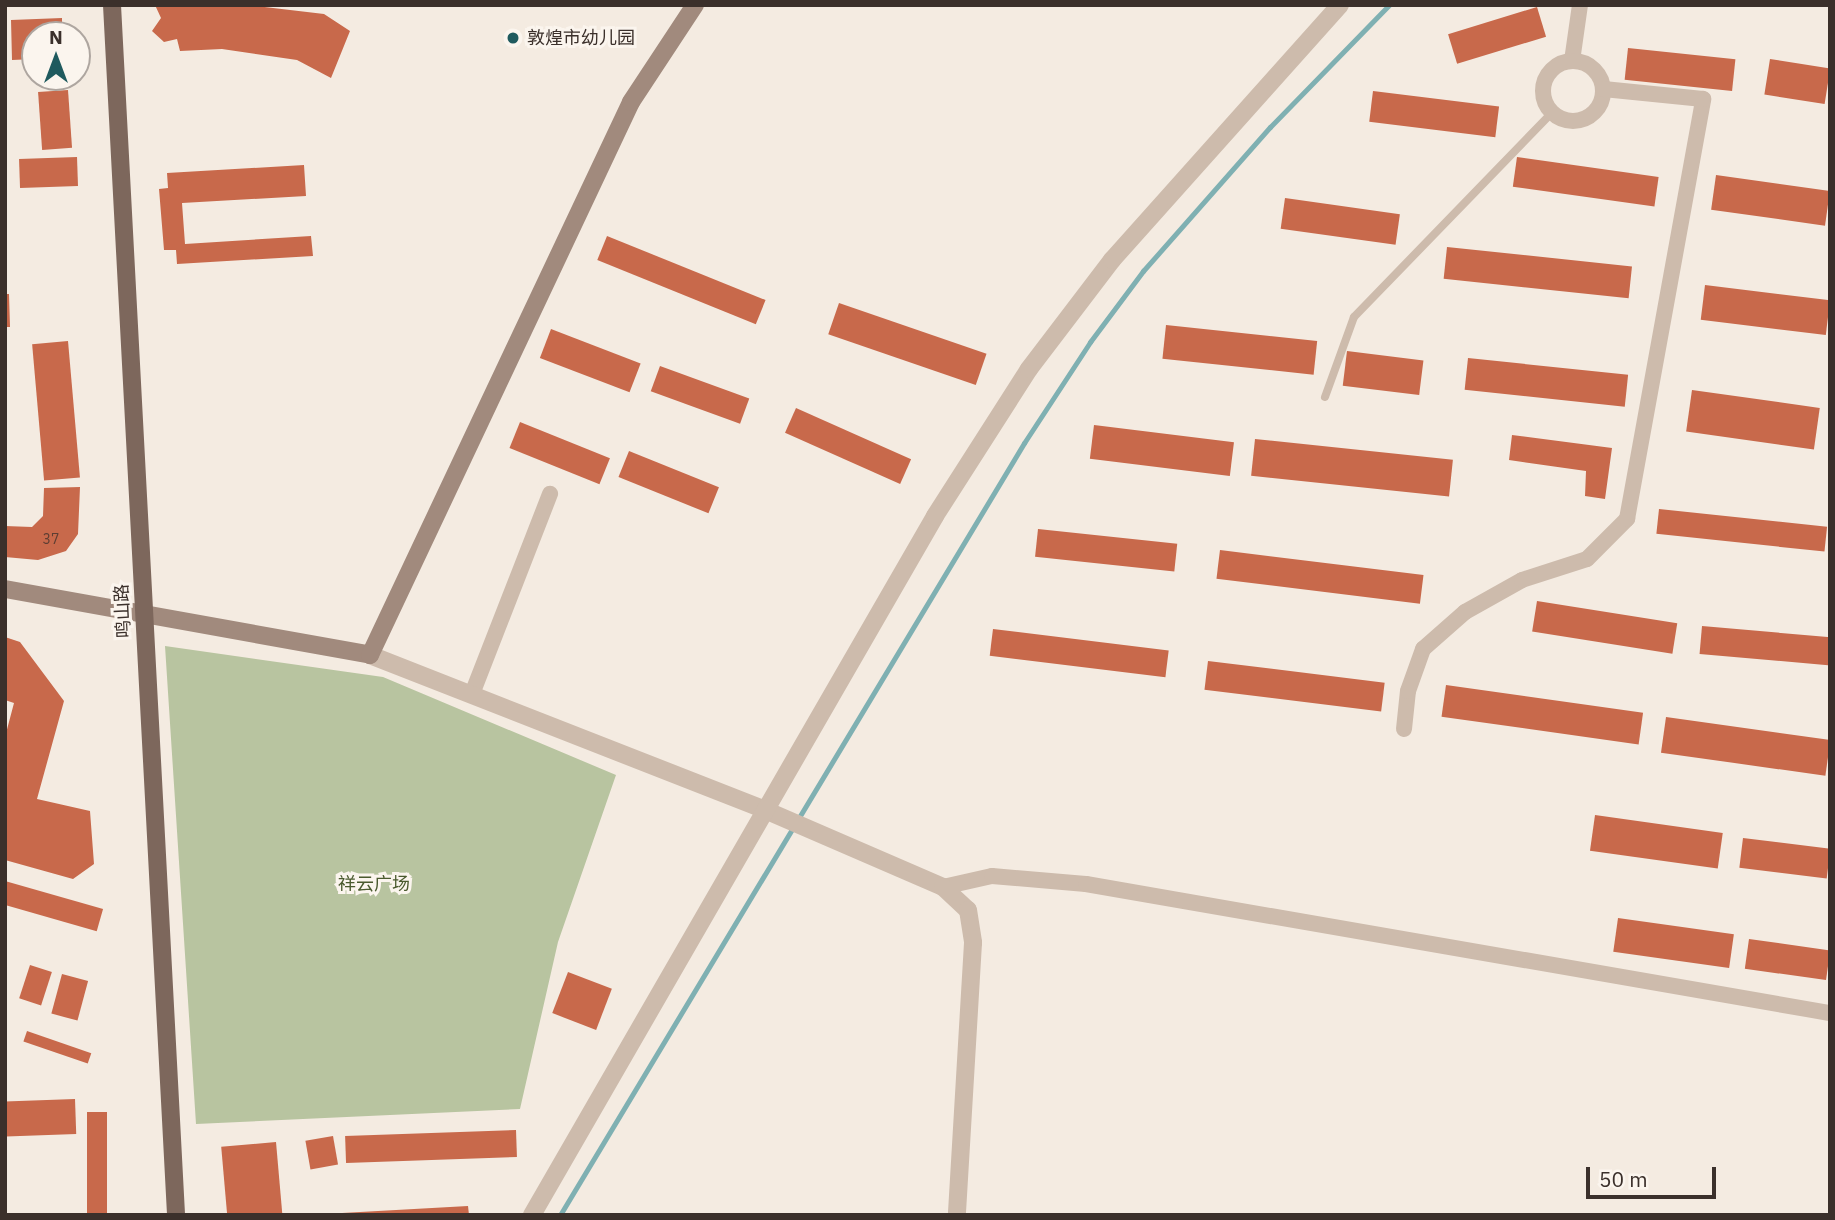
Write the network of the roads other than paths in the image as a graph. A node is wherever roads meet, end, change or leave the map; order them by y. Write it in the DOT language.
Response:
graph roads {
  1 [pos="112,5"];
  2 [pos="695,5"];
  3 [pos="1340,5"];
  4 [pos="1580,5"];
  5 [pos="1572,61"];
  6 [pos="1603,89"];
  7 [pos="1552,113"];
  8 [pos="1325,397"];
  9 [pos="550,494"];
  10 [pos="5,589"];
  11 [pos="144,617"];
  12 [pos="370,655"];
  13 [pos="472,694"];
  14 [pos="1404,729"];
  15 [pos="765,810"];
  16 [pos="943,887"];
  17 [pos="1830,1013"];
  18 [pos="176,1215"];
  19 [pos="532,1215"];
  20 [pos="957,1215"];
  1 -- 11 [label="main road, 鸣山路"];
  2 -- 12 [label="main road"];
  3 -- 15 [label="street"];
  4 -- 5 [label="street"];
  5 -- 6 [label="street"];
  5 -- 7 [label="street"];
  6 -- 7 [label="street"];
  6 -- 14 [label="street"];
  7 -- 8 [label="lane"];
  9 -- 13 [label="street"];
  10 -- 11 [label="main road"];
  11 -- 12 [label="main road"];
  11 -- 18 [label="main road, 鸣山路"];
  12 -- 13 [label="street"];
  13 -- 15 [label="street"];
  15 -- 16 [label="street"];
  15 -- 19 [label="street"];
  16 -- 17 [label="street"];
  16 -- 20 [label="street"];
}
